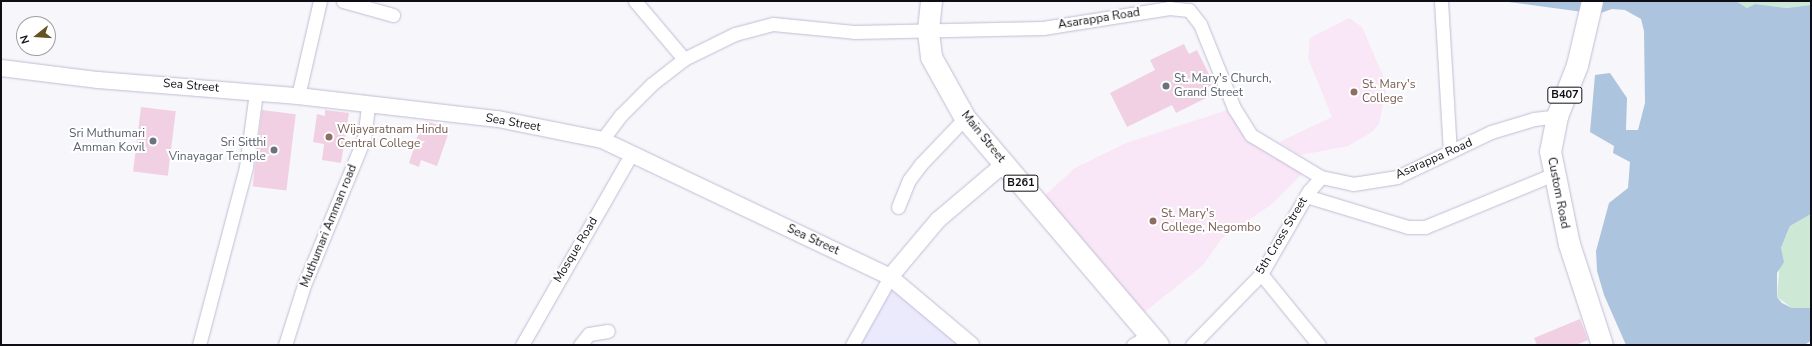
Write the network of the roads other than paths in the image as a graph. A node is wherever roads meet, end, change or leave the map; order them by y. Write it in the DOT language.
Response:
graph roads {
  1 [pos="320,1"];
  2 [pos="343,1"];
  3 [pos="635,1"];
  4 [pos="931,1"];
  5 [pos="1441,1"];
  6 [pos="1591,9"];
  7 [pos="393,15"];
  8 [pos="928,32"];
  9 [pos="684,59"];
  10 [pos="1,68"];
  11 [pos="256,92"];
  12 [pos="298,96"];
  13 [pos="368,106"];
  14 [pos="1557,116"];
  15 [pos="966,118"];
  16 [pos="602,140"];
  17 [pos="1450,152"];
  18 [pos="631,155"];
  19 [pos="1004,164"];
  20 [pos="1552,175"];
  21 [pos="1321,177"];
  22 [pos="1306,196"];
  23 [pos="898,207"];
  24 [pos="1261,274"];
  25 [pos="890,276"];
  26 [pos="608,331"];
  27 [pos="1147,342"];
  28 [pos="199,345"];
  29 [pos="285,345"];
  30 [pos="522,345"];
  31 [pos="580,345"];
  32 [pos="852,345"];
  33 [pos="971,345"];
  34 [pos="1192,345"];
  35 [pos="1319,345"];
  36 [pos="1602,345"];
  1 -- 12 [label="street"];
  2 -- 7 [label="street"];
  3 -- 9 [label="street"];
  4 -- 8 [label="main road, Main Street / B261"];
  5 -- 17 [label="street"];
  6 -- 14 [label="main road, Custom Road / B407"];
  8 -- 9 [label="street, Asarappa Road"];
  8 -- 15 [label="main road, Main Street / B261"];
  8 -- 21 [label="street, Asarappa Road"];
  9 -- 16 [label="street, Asarappa Road"];
  10 -- 11 [label="street, Sea Street"];
  11 -- 12 [label="street, Sea Street"];
  11 -- 28 [label="street"];
  12 -- 13 [label="street, Sea Street"];
  13 -- 16 [label="street, Sea Street"];
  13 -- 29 [label="street, Muthumari Amman road"];
  14 -- 17 [label="street, Asarappa Road"];
  14 -- 20 [label="main road, Custom Road / B407"];
  15 -- 19 [label="main road, Main Street / B261"];
  15 -- 23 [label="street"];
  16 -- 18 [label="street, Sea Street"];
  17 -- 21 [label="street, Asarappa Road"];
  18 -- 25 [label="street, Sea Street"];
  18 -- 30 [label="street, Mosque Road"];
  19 -- 25 [label="street"];
  19 -- 27 [label="main road, Main Street / B261"];
  20 -- 22 [label="street"];
  20 -- 36 [label="main road, Custom Road / B407"];
  21 -- 22 [label="street, 5th Cross Street"];
  22 -- 24 [label="street, 5th Cross Street"];
  24 -- 34 [label="street, 5th Cross Street"];
  24 -- 35 [label="street"];
  25 -- 32 [label="street"];
  25 -- 33 [label="street, Sea Street"];
  26 -- 31 [label="street"];
}
